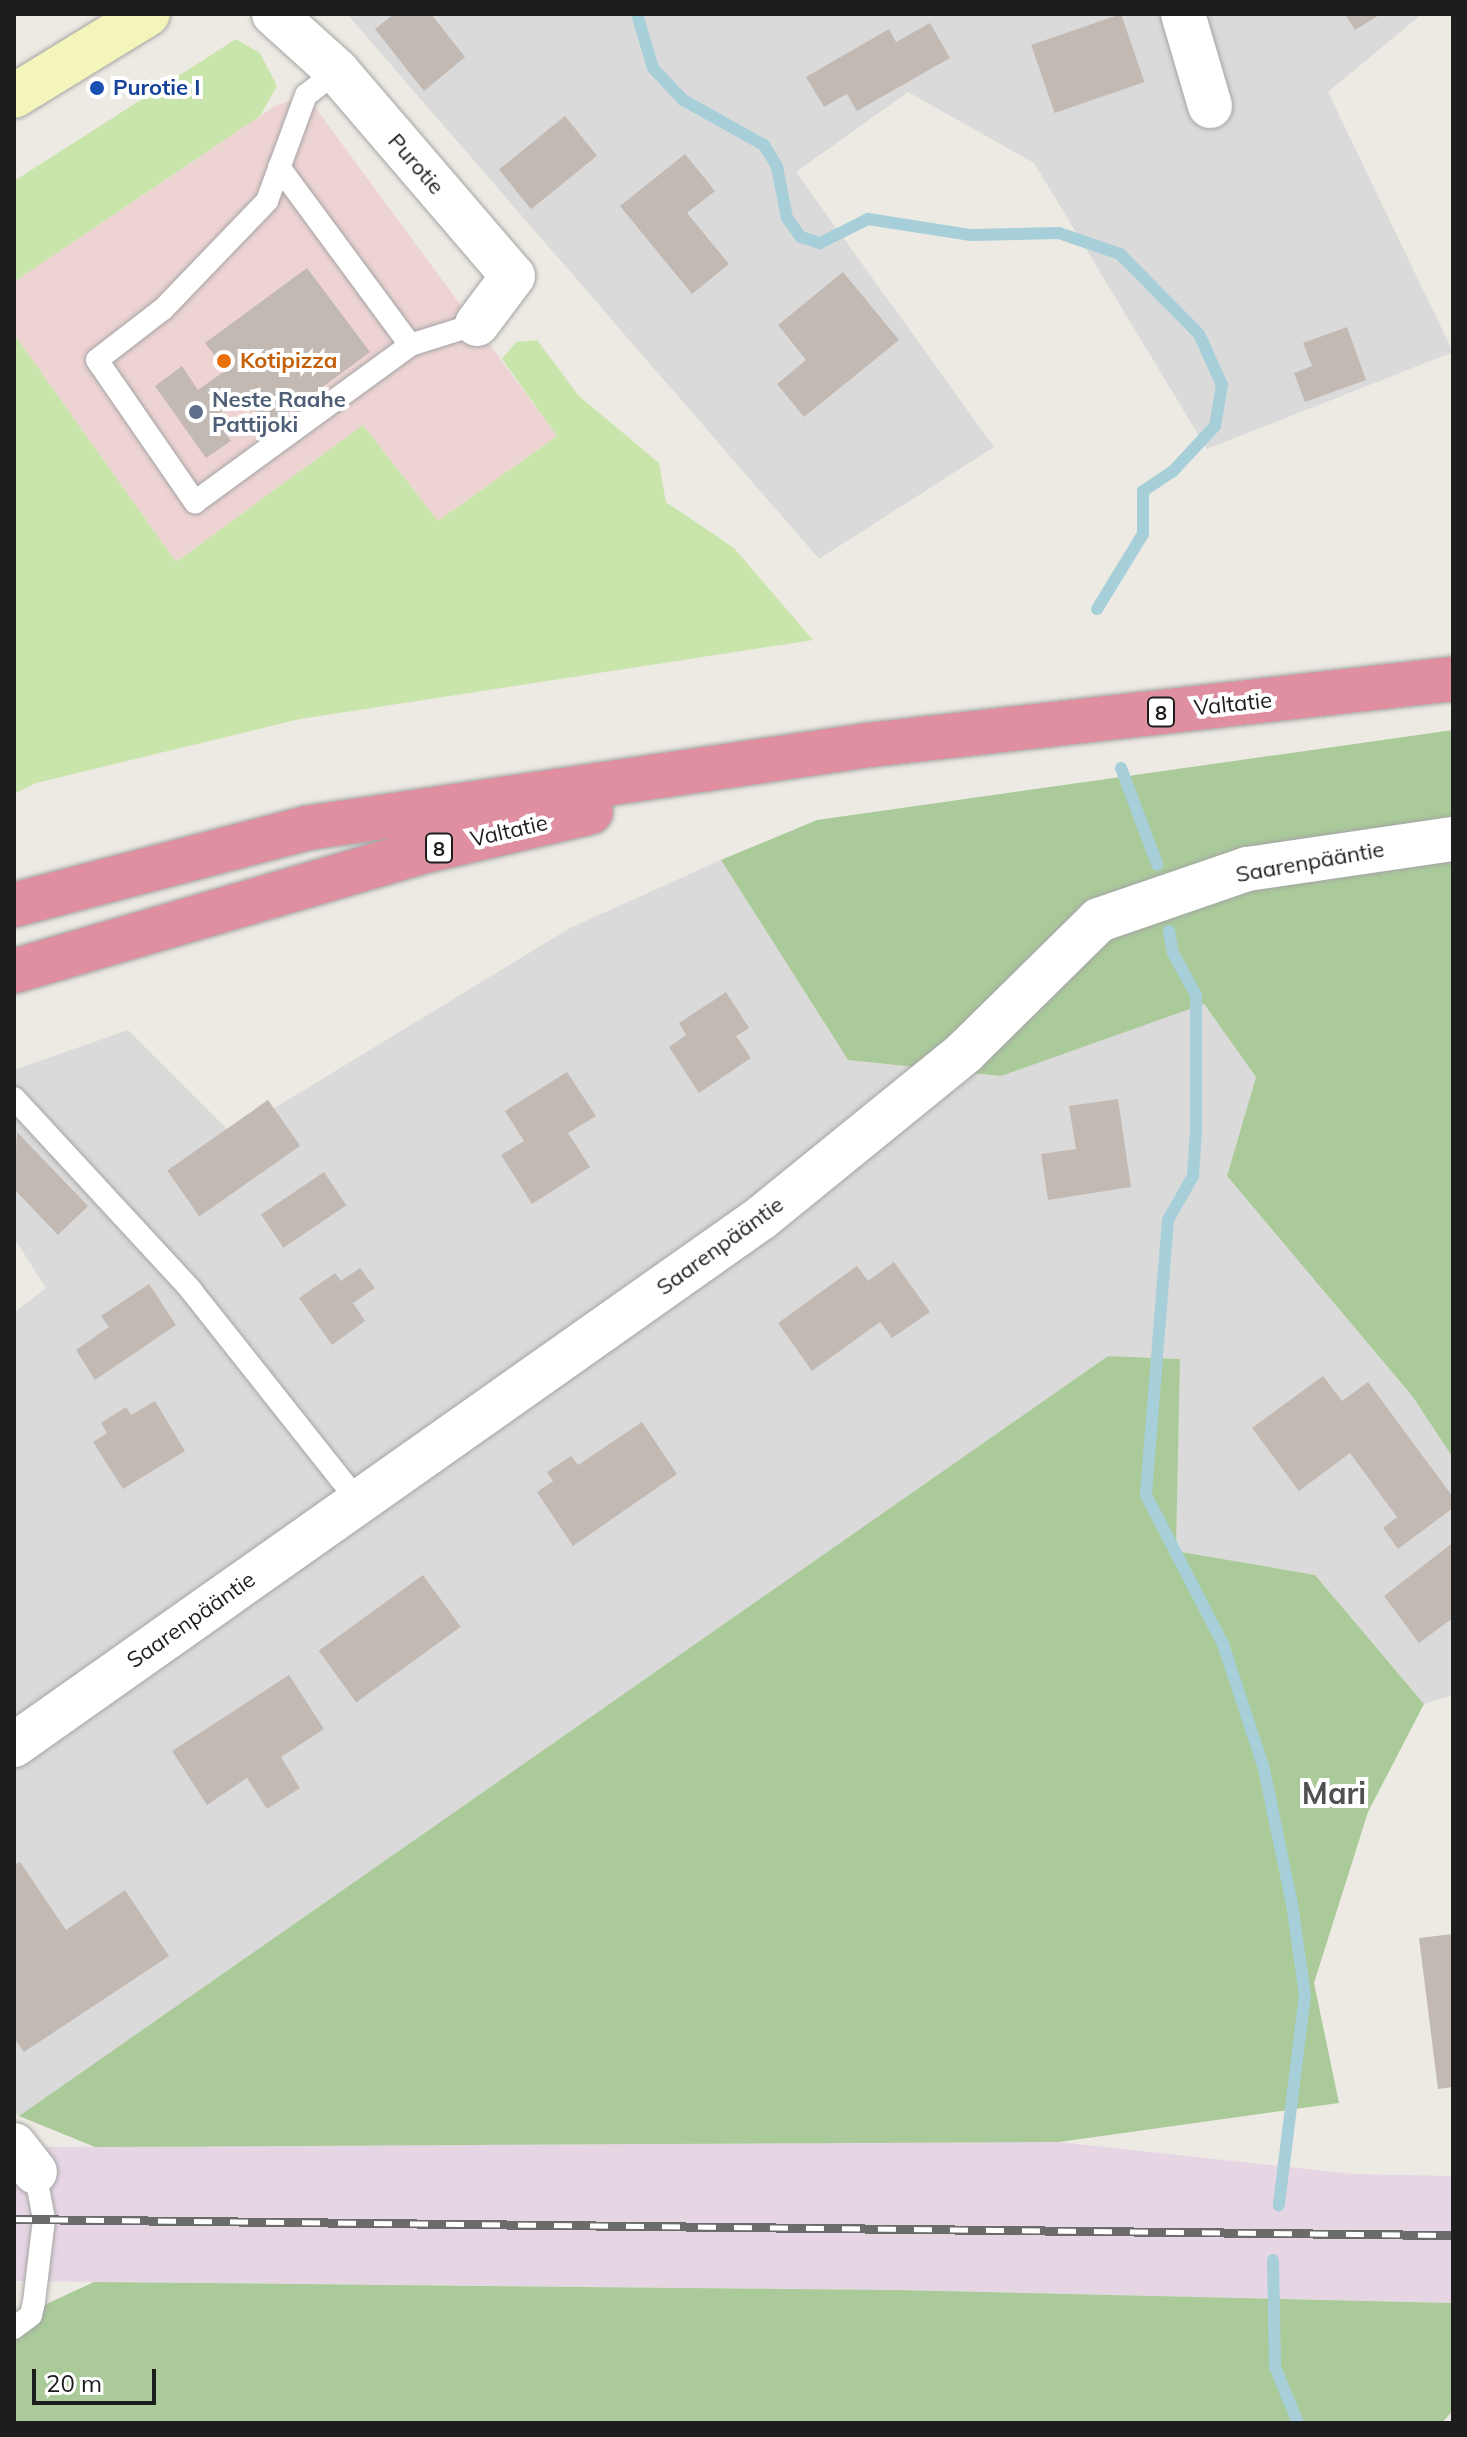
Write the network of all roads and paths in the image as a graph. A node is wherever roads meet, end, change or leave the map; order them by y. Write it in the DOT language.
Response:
graph roads {
  1 [pos="148,14"];
  2 [pos="274,14"];
  3 [pos="1183,14"];
  4 [pos="337,71"];
  5 [pos="14,96"];
  6 [pos="1210,106"];
  7 [pos="279,167"];
  8 [pos="477,324"];
  9 [pos="410,345"];
  10 [pos="1453,679"];
  11 [pos="869,745"];
  12 [pos="1453,839"];
  13 [pos="14,905"];
  14 [pos="14,971"];
  15 [pos="14,1098"];
  16 [pos="359,1502"];
  17 [pos="14,1745"];
  18 [pos="25,2158"];
  19 [pos="14,2328"];
  1 -- 5 [label="street"];
  2 -- 4 [label="street, Purotie"];
  3 -- 6 [label="street"];
  4 -- 7 [label="lane"];
  4 -- 8 [label="street, Purotie"];
  7 -- 9 [label="lane"];
  7 -- 9 [label="lane"];
  8 -- 9 [label="lane"];
  10 -- 11 [label="highway, Valtatie / 8"];
  11 -- 13 [label="highway, Valtatie / 8"];
  11 -- 14 [label="highway, Valtatie / 8"];
  12 -- 16 [label="street, Saarenpääntie"];
  15 -- 16 [label="lane"];
  16 -- 17 [label="street, Saarenpääntie"];
  18 -- 19 [label="lane"];
}
